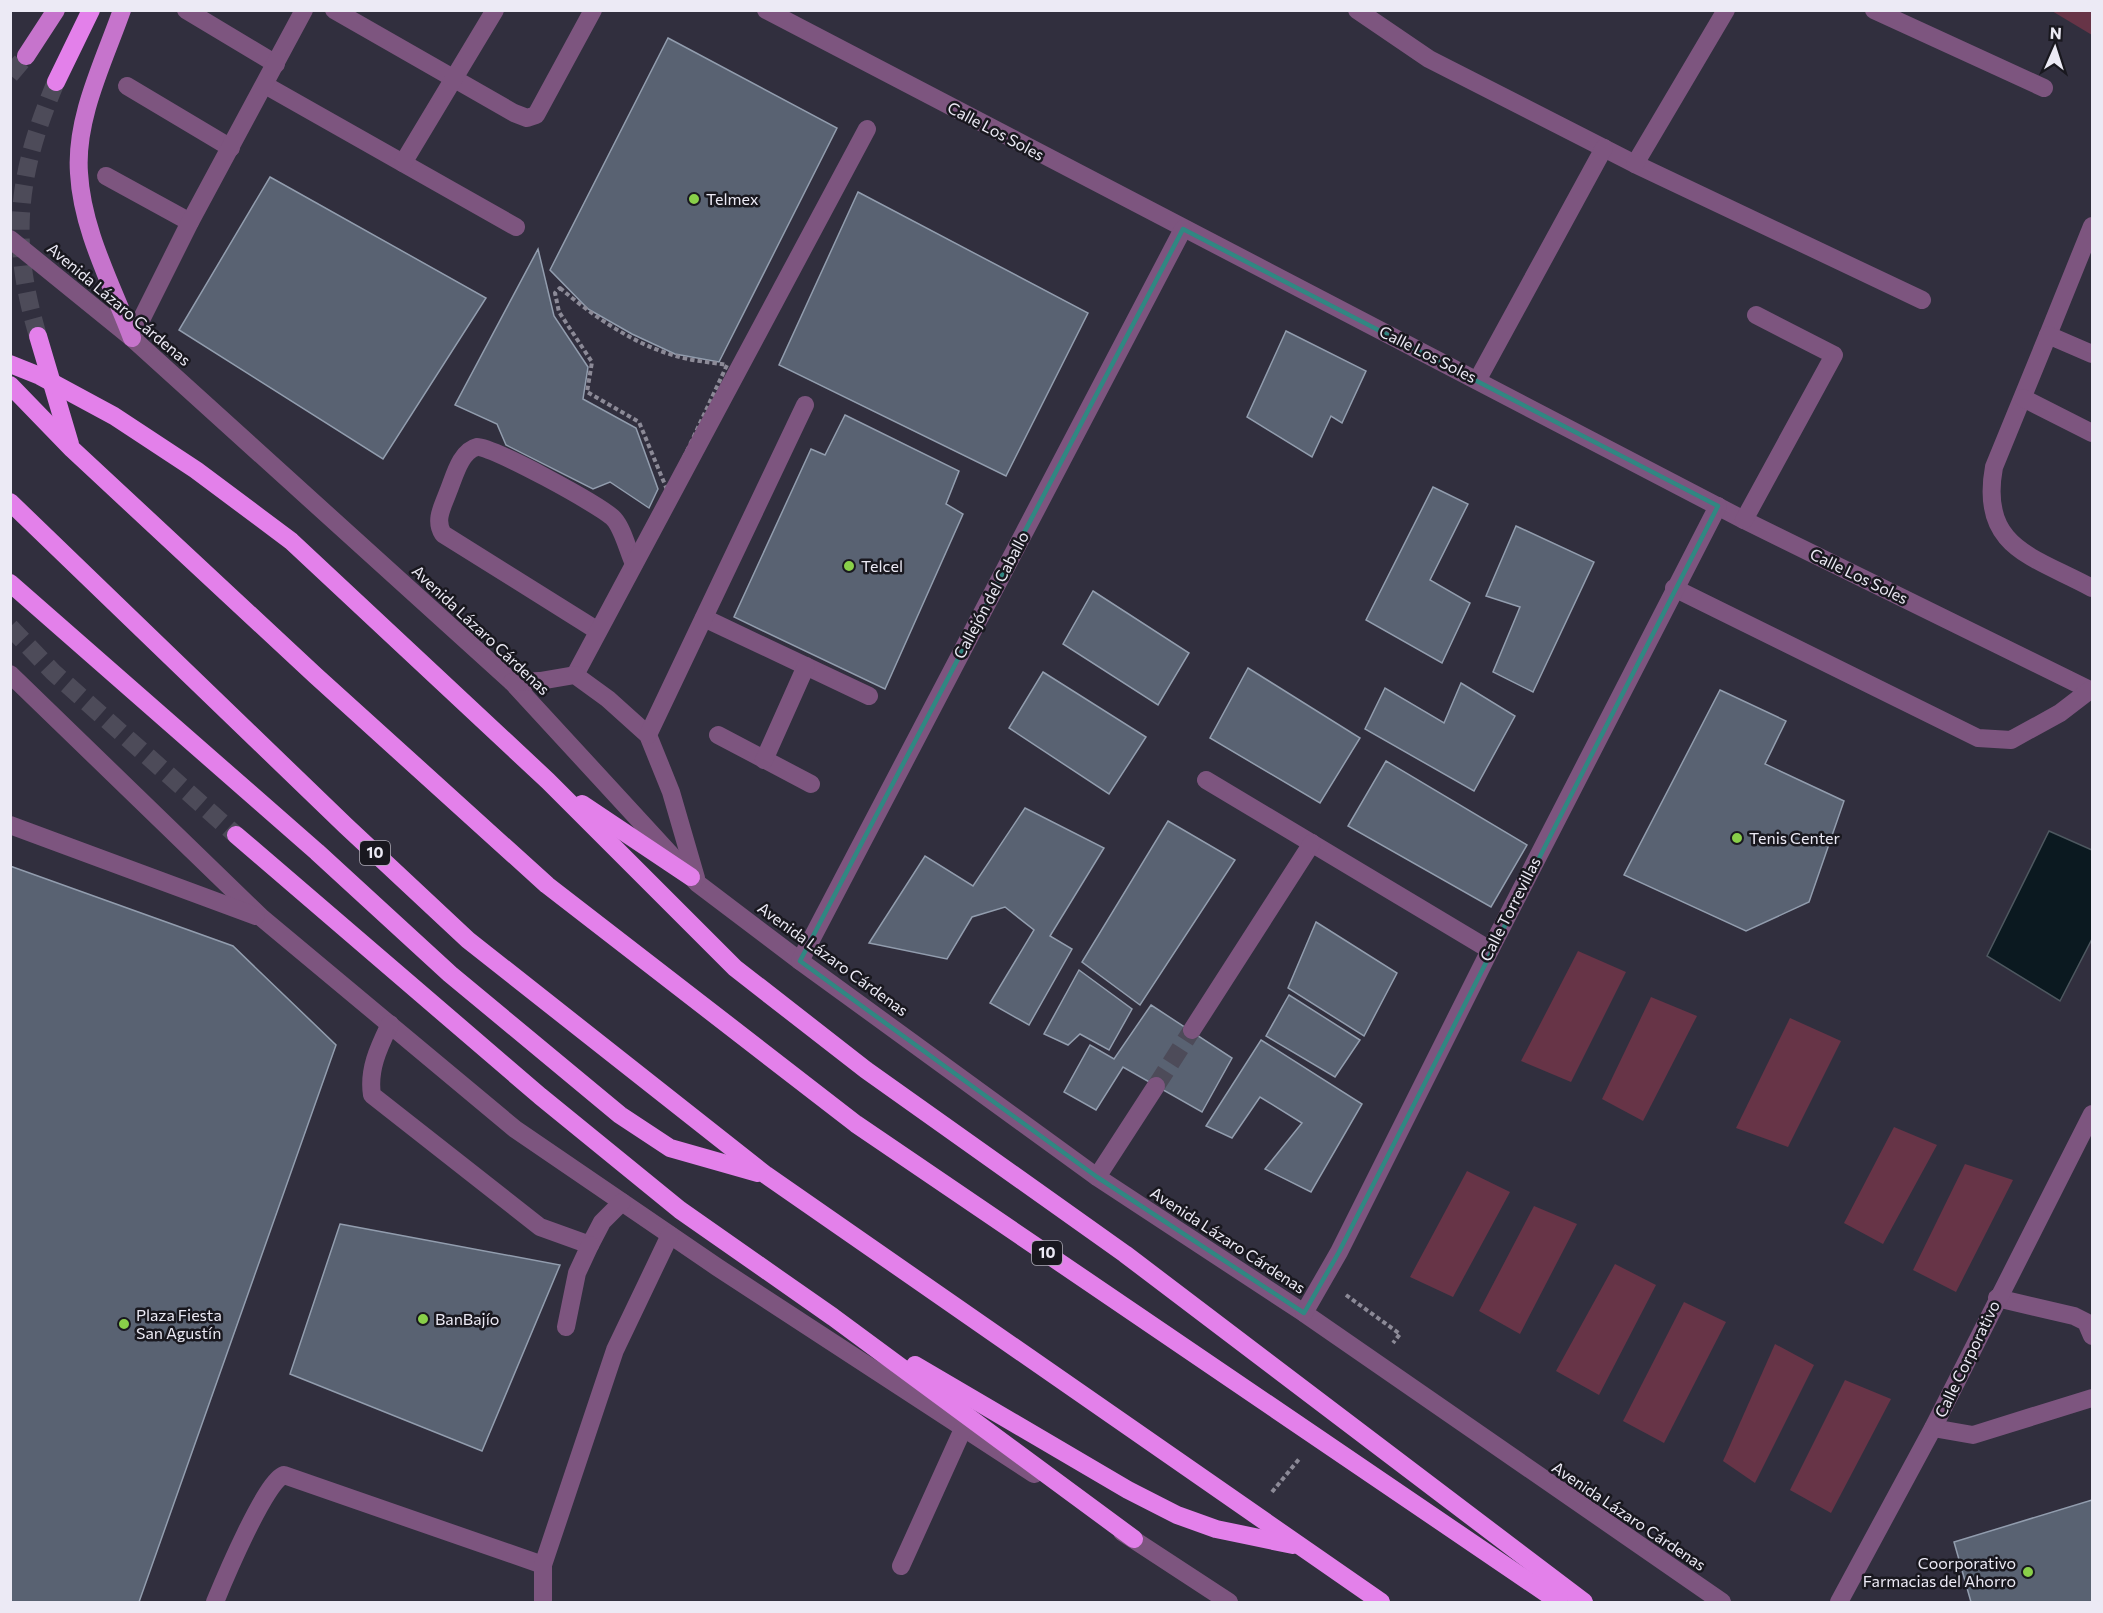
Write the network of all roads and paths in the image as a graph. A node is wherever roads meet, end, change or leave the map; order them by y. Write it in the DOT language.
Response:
graph roads {
  1 [pos="56,10"];
  2 [pos="91,10"];
  3 [pos="122,10"];
  4 [pos="186,10"];
  5 [pos="304,10"];
  6 [pos="334,10"];
  7 [pos="495,10"];
  8 [pos="593,10"];
  9 [pos="765,10"];
  10 [pos="1357,10"];
  11 [pos="1726,10"];
  12 [pos="1874,10"];
  13 [pos="26,56"];
  14 [pos="276,64"];
  15 [pos="452,78"];
  16 [pos="56,82"];
  17 [pos="265,85"];
  18 [pos="128,86"];
  19 [pos="2044,88"];
  20 [pos="867,129"];
  21 [pos="231,148"];
  22 [pos="1604,148"];
  23 [pos="403,163"];
  24 [pos="1635,164"];
  25 [pos="106,176"];
  26 [pos="190,222"];
  27 [pos="2092,226"];
  28 [pos="516,227"];
  29 [pos="1183,229"];
  30 [pos="10,239"];
  31 [pos="560,288"];
  32 [pos="1922,300"];
  33 [pos="1756,315"];
  34 [pos="2048,335"];
  35 [pos="38,336"];
  36 [pos="132,338"];
  37 [pos="2092,354"];
  38 [pos="10,364"];
  39 [pos="1478,379"];
  40 [pos="10,385"];
  41 [pos="2023,398"];
  42 [pos="805,405"];
  43 [pos="2092,433"];
  44 [pos="72,448"];
  45 [pos="10,502"];
  46 [pos="1718,506"];
  47 [pos="10,518"];
  48 [pos="1744,520"];
  49 [pos="40,530"];
  50 [pos="634,564"];
  51 [pos="10,583"];
  52 [pos="1674,588"];
  53 [pos="2092,588"];
  54 [pos="704,618"];
  55 [pos="598,631"];
  56 [pos="806,666"];
  57 [pos="10,674"];
  58 [pos="575,675"];
  59 [pos="512,682"];
  60 [pos="2091,690"];
  61 [pos="869,696"];
  62 [pos="648,735"];
  63 [pos="718,735"];
  64 [pos="764,760"];
  65 [pos="1206,780"];
  66 [pos="549,781"];
  67 [pos="811,784"];
  68 [pos="10,825"];
  69 [pos="236,835"];
  70 [pos="1312,843"];
  71 [pos="694,880"];
  72 [pos="262,918"];
  73 [pos="1490,950"];
  74 [pos="800,961"];
  75 [pos="390,1024"];
  76 [pos="1192,1030"];
  77 [pos="1156,1086"];
  78 [pos="2092,1114"];
  79 [pos="766,1175"];
  80 [pos="1097,1177"];
  81 [pos="622,1202"];
  82 [pos="670,1235"];
  83 [pos="590,1245"];
  84 [pos="1351,1287"];
  85 [pos="1997,1298"];
  86 [pos="1304,1313"];
  87 [pos="833,1317"];
  88 [pos="566,1327"];
  89 [pos="2092,1336"];
  90 [pos="1385,1352"];
  91 [pos="2092,1398"];
  92 [pos="1933,1428"];
  93 [pos="963,1429"];
  94 [pos="1303,1454"];
  95 [pos="1266,1500"];
  96 [pos="1134,1539"];
  97 [pos="1300,1547"];
  98 [pos="543,1565"];
  99 [pos="901,1566"];
  100 [pos="1847,1600"];
  101 [pos="215,1602"];
  102 [pos="543,1602"];
  103 [pos="1229,1602"];
  104 [pos="1381,1602"];
  105 [pos="1559,1602"];
  106 [pos="1584,1602"];
  107 [pos="1722,1602"];
  1 -- 13 [label="main road"];
  2 -- 16 [label="highway"];
  3 -- 36 [label="main road"];
  4 -- 14 [label="street"];
  5 -- 14 [label="street"];
  6 -- 15 [label="street"];
  7 -- 15 [label="street"];
  8 -- 15 [label="street"];
  9 -- 29 [label="street, Calle Los Soles"];
  10 -- 22 [label="street"];
  11 -- 24 [label="street"];
  12 -- 19 [label="street"];
  14 -- 17 [label="street"];
  15 -- 23 [label="street"];
  17 -- 21 [label="street"];
  17 -- 23 [label="street"];
  18 -- 21 [label="street"];
  20 -- 50 [label="street"];
  21 -- 26 [label="street"];
  22 -- 24 [label="street"];
  22 -- 39 [label="street"];
  23 -- 28 [label="street"];
  24 -- 32 [label="street"];
  25 -- 26 [label="street"];
  26 -- 36 [label="street"];
  27 -- 34 [label="street"];
  29 -- 39 [label="street, Calle Los Soles"];
  29 -- 74 [label="street, Callejón del Caballo"];
  30 -- 36 [label="street, Avenida Lázaro Cárdenas"];
  31 -- 31 [label="path"];
  33 -- 48 [label="street"];
  34 -- 37 [label="street"];
  34 -- 41 [label="street"];
  35 -- 44 [label="highway"];
  36 -- 59 [label="street, Avenida Lázaro Cárdenas"];
  38 -- 66 [label="highway"];
  39 -- 46 [label="street, Calle Los Soles"];
  40 -- 44 [label="highway, 10"];
  41 -- 43 [label="street"];
  41 -- 53 [label="street"];
  42 -- 54 [label="street"];
  44 -- 105 [label="highway, 10"];
  45 -- 49 [label="highway, 10"];
  46 -- 48 [label="street, Calle Los Soles"];
  46 -- 52 [label="street, Calle Torrevillas"];
  47 -- 49 [label="highway"];
  48 -- 60 [label="street, Calle Los Soles"];
  49 -- 79 [label="highway, 10"];
  50 -- 55 [label="street"];
  50 -- 55 [label="street"];
  51 -- 79 [label="highway"];
  52 -- 60 [label="street"];
  52 -- 73 [label="street, Calle Torrevillas"];
  54 -- 56 [label="street"];
  54 -- 62 [label="street"];
  55 -- 58 [label="street"];
  56 -- 61 [label="street"];
  56 -- 64 [label="street"];
  57 -- 72 [label="street"];
  58 -- 59 [label="street"];
  58 -- 62 [label="street"];
  59 -- 71 [label="street, Avenida Lázaro Cárdenas"];
  62 -- 71 [label="street"];
  63 -- 64 [label="street"];
  64 -- 67 [label="street"];
  65 -- 70 [label="street"];
  66 -- 71 [label="highway"];
  66 -- 106 [label="highway"];
  68 -- 72 [label="street"];
  69 -- 87 [label="highway"];
  70 -- 73 [label="street"];
  70 -- 76 [label="street"];
  71 -- 74 [label="street, Avenida Lázaro Cárdenas"];
  72 -- 75 [label="street"];
  73 -- 86 [label="street, Calle Torrevillas"];
  74 -- 80 [label="street, Avenida Lázaro Cárdenas"];
  75 -- 81 [label="street"];
  75 -- 83 [label="street"];
  77 -- 80 [label="street"];
  78 -- 85 [label="street, Calle Corporativo"];
  79 -- 97 [label="highway, 10"];
  80 -- 86 [label="street, Avenida Lázaro Cárdenas"];
  81 -- 82 [label="street"];
  81 -- 83 [label="street"];
  82 -- 93 [label="street"];
  82 -- 98 [label="street"];
  83 -- 88 [label="street"];
  84 -- 90 [label="path"];
  85 -- 89 [label="street"];
  85 -- 92 [label="street, Calle Corporativo"];
  86 -- 107 [label="street, Avenida Lázaro Cárdenas"];
  87 -- 96 [label="highway"];
  87 -- 97 [label="highway"];
  91 -- 92 [label="street"];
  92 -- 100 [label="street, Calle Corporativo"];
  93 -- 96 [label="street"];
  93 -- 99 [label="street"];
  94 -- 95 [label="path"];
  96 -- 103 [label="street"];
  97 -- 104 [label="highway, 10"];
  98 -- 101 [label="street"];
  98 -- 102 [label="street"];
}
